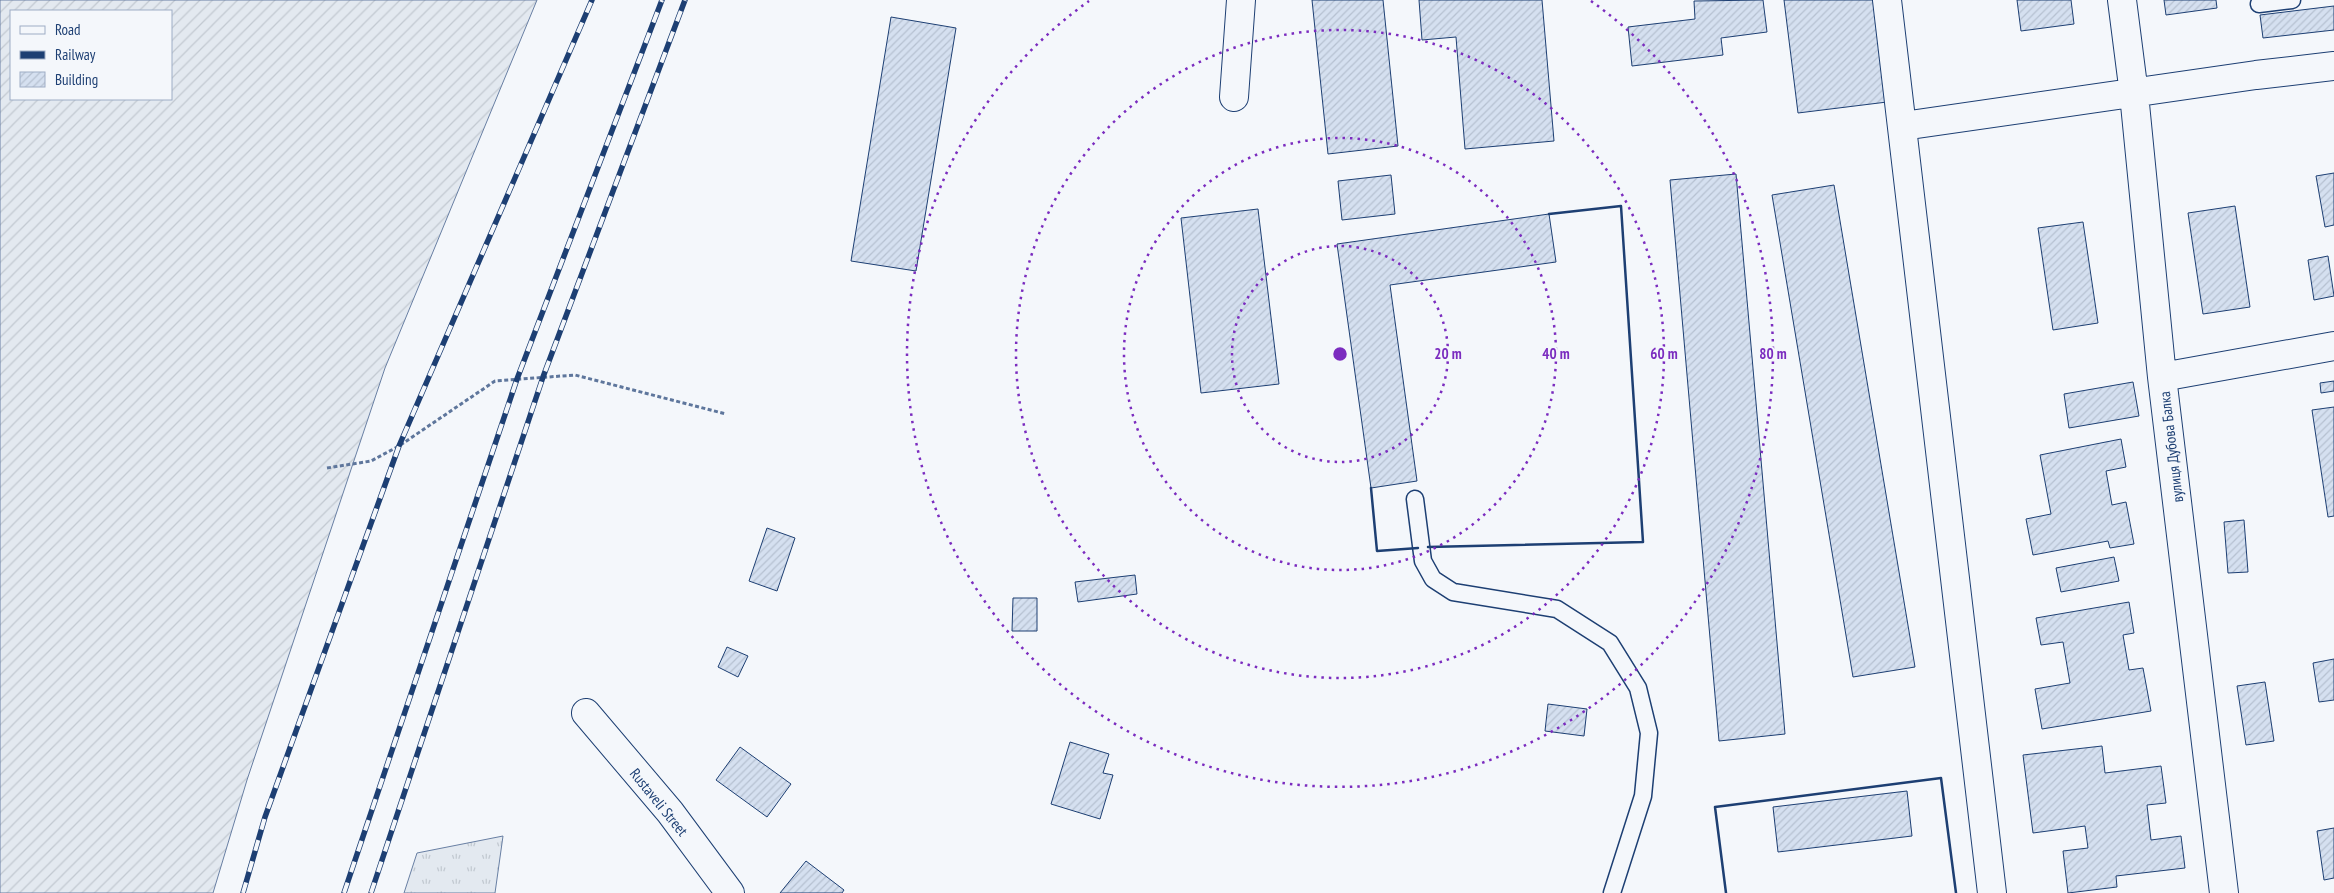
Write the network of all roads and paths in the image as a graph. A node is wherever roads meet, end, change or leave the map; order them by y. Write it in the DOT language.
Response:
graph roads {
  1 [pos="1241,0"];
  2 [pos="1888,0"];
  3 [pos="2122,0"];
  4 [pos="2292,0"];
  5 [pos="2259,4"];
  6 [pos="2334,66"];
  7 [pos="2134,94"];
  8 [pos="1234,97"];
  9 [pos="1903,126"];
  10 [pos="2334,346"];
  11 [pos="2162,377"];
  12 [pos="726,414"];
  13 [pos="327,468"];
  14 [pos="1414,499"];
  15 [pos="586,713"];
  16 [pos="730,893"];
  17 [pos="1612,893"];
  18 [pos="1992,893"];
  19 [pos="2224,893"];
  1 -- 8 [label="street"];
  2 -- 9 [label="street"];
  3 -- 7 [label="street, вулиця Дубова Балка"];
  4 -- 5 [label="lane"];
  6 -- 7 [label="street"];
  7 -- 9 [label="street"];
  7 -- 11 [label="street, вулиця Дубова Балка"];
  9 -- 18 [label="street"];
  10 -- 11 [label="street"];
  11 -- 19 [label="street, вулиця Дубова Балка"];
  12 -- 13 [label="path"];
  14 -- 17 [label="lane"];
  15 -- 16 [label="street, Rustaveli Street"];
}
